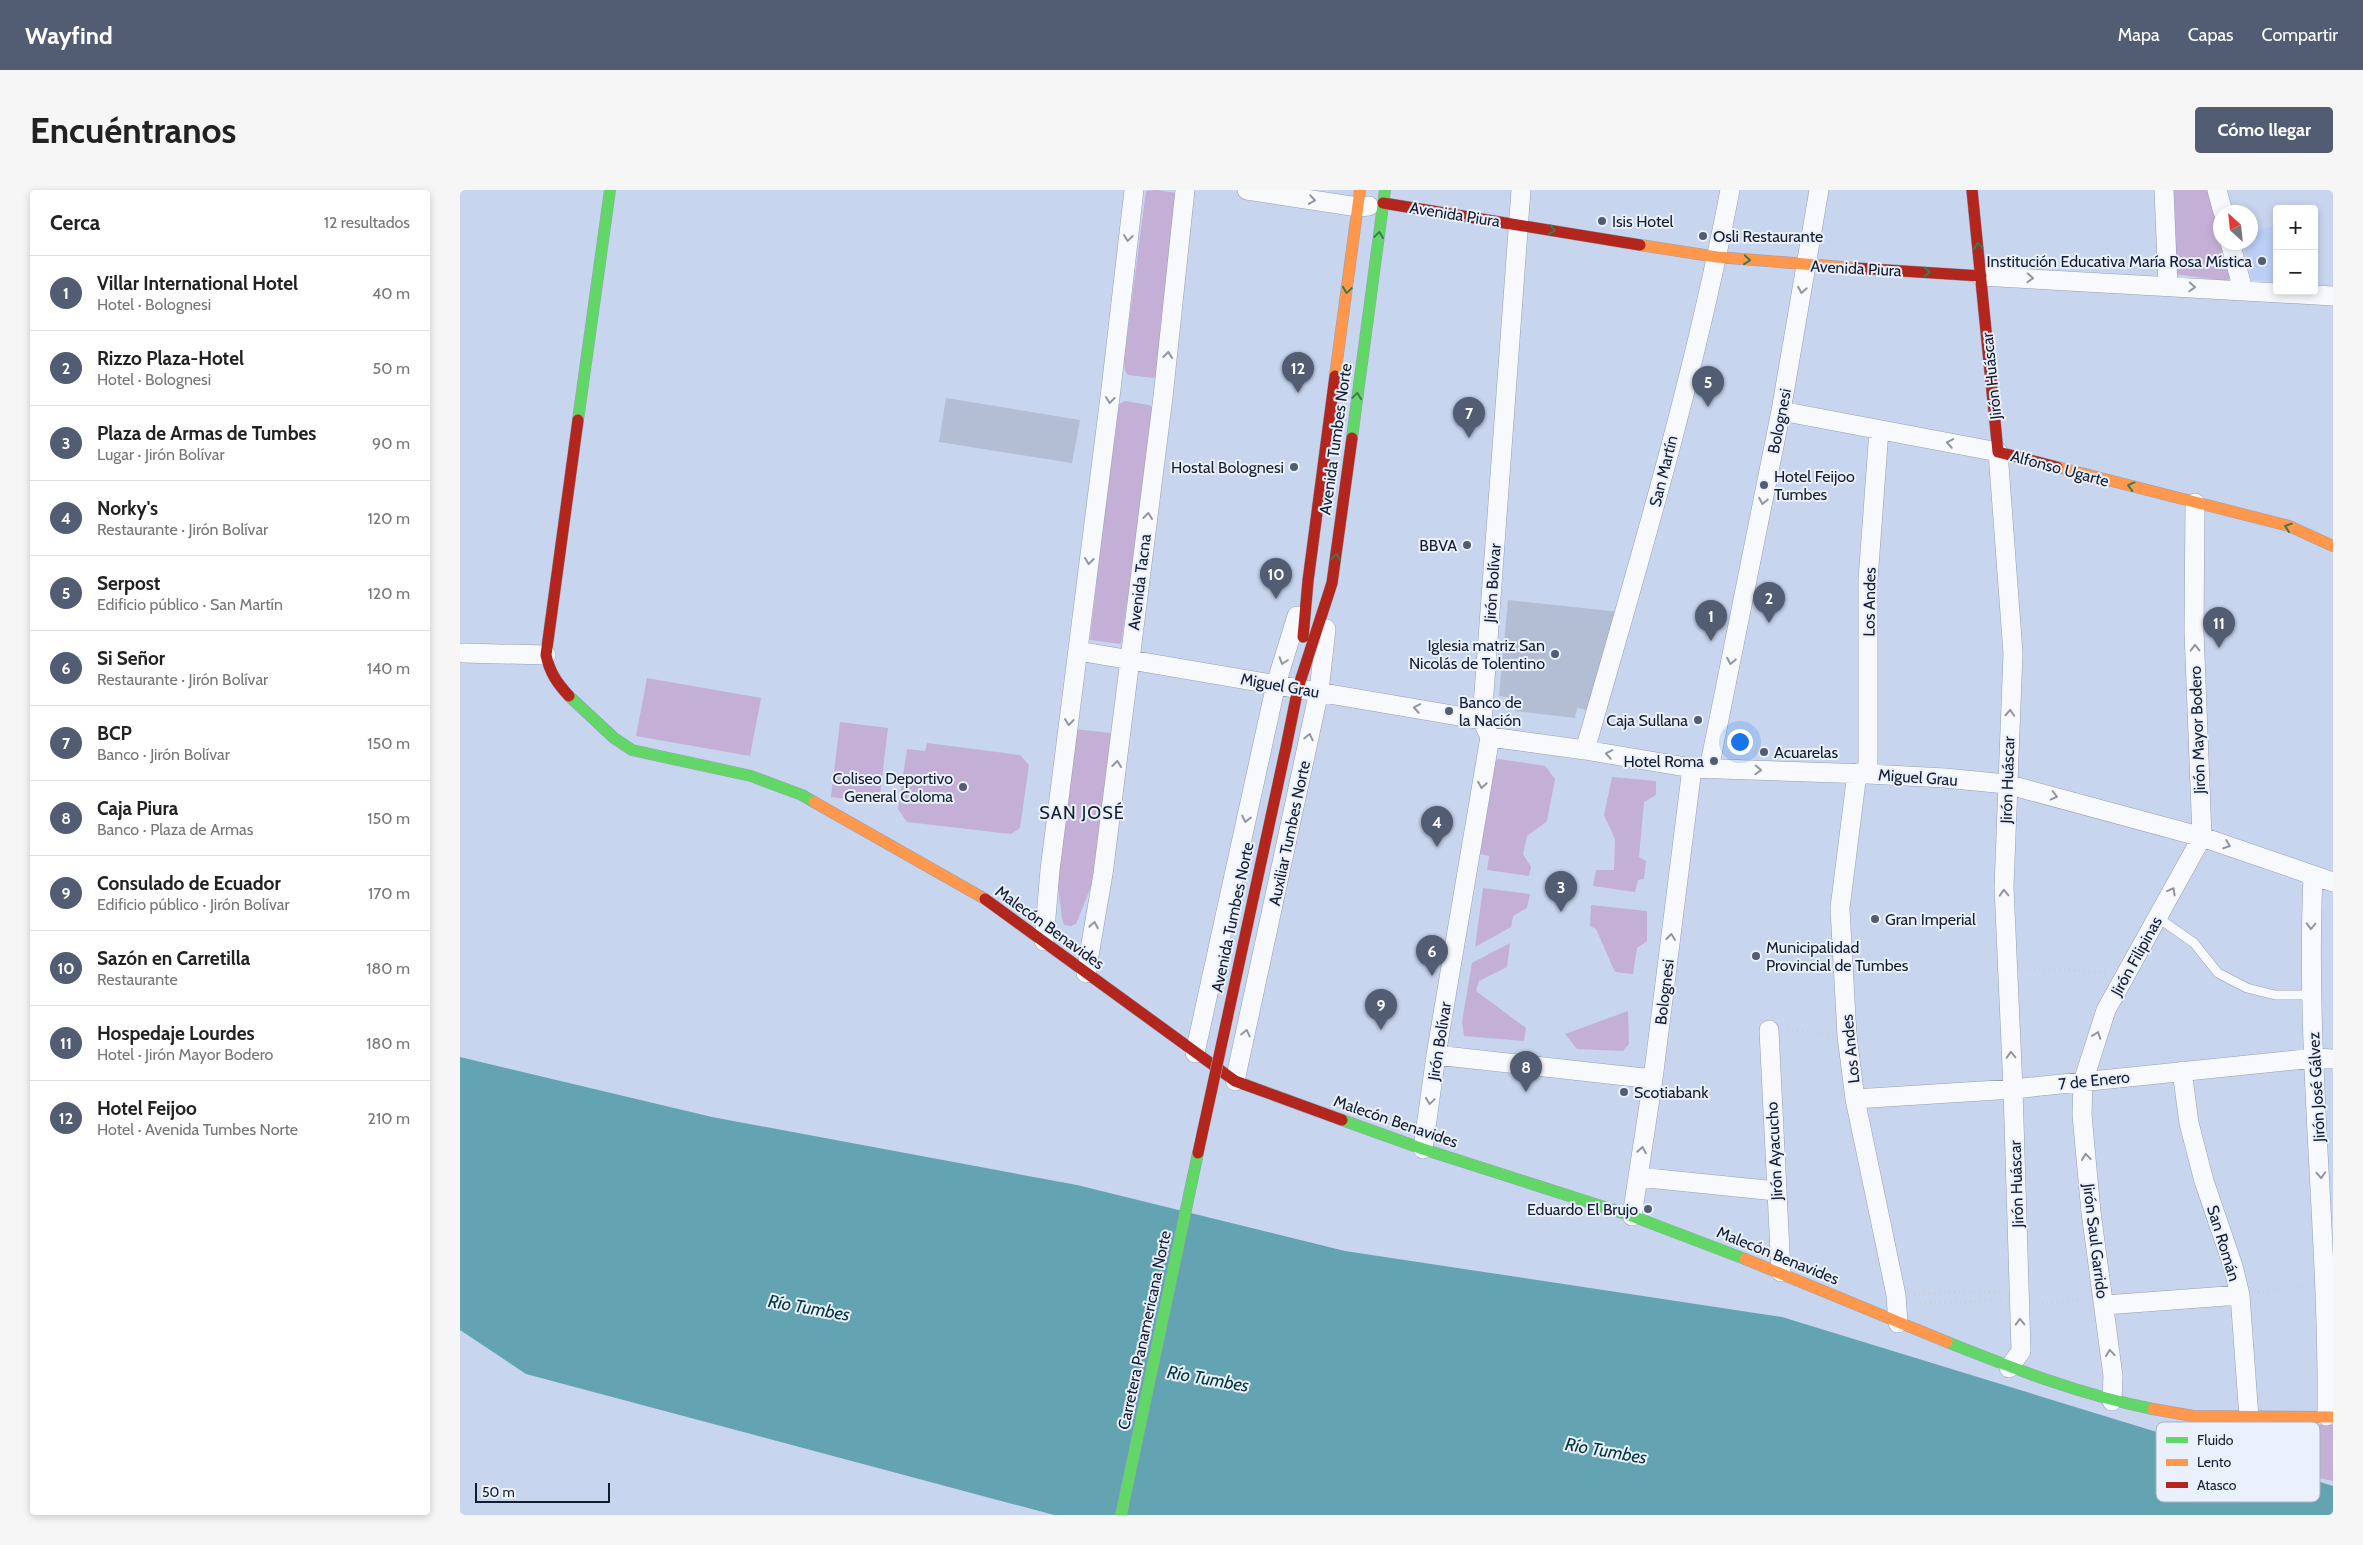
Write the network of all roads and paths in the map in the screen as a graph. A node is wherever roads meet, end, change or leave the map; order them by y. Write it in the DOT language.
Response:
graph roads {
  1 [pos="610,190"];
  2 [pos="1134,190"];
  3 [pos="1185,190"];
  4 [pos="1247,190"];
  5 [pos="1521,190"];
  6 [pos="1730,190"];
  7 [pos="1818,190"];
  8 [pos="1972,190"];
  9 [pos="2164,190"];
  10 [pos="2217,190"];
  11 [pos="1357,195"];
  12 [pos="1384,197"];
  13 [pos="2221,205"];
  14 [pos="1517,224"];
  15 [pos="2232,250"];
  16 [pos="1717,257"];
  17 [pos="1806,265"];
  18 [pos="1981,276"];
  19 [pos="2168,286"];
  20 [pos="2243,290"];
  21 [pos="2333,296"];
  22 [pos="1781,411"];
  23 [pos="1879,430"];
  24 [pos="1998,452"];
  25 [pos="2195,503"];
  26 [pos="2333,546"];
  27 [pos="1308,581"];
  28 [pos="1332,583"];
  29 [pos="1078,651"];
  30 [pos="463,653"];
  31 [pos="546,655"];
  32 [pos="1130,660"];
  33 [pos="1276,684"];
  34 [pos="1298,688"];
  35 [pos="1319,691"];
  36 [pos="1486,728"];
  37 [pos="1585,750"];
  38 [pos="1701,768"];
  39 [pos="1863,773"];
  40 [pos="2006,784"];
  41 [pos="2202,837"];
  42 [pos="2313,877"];
  43 [pos="2333,882"];
  44 [pos="2157,917"];
  45 [pos="1044,940"];
  46 [pos="2008,967"];
  47 [pos="1086,973"];
  48 [pos="2126,973"];
  49 [pos="2313,995"];
  50 [pos="1769,1030"];
  51 [pos="1847,1036"];
  52 [pos="1194,1052"];
  53 [pos="1436,1055"];
  54 [pos="2324,1058"];
  55 [pos="2182,1071"];
  56 [pos="1653,1079"];
  57 [pos="1235,1081"];
  58 [pos="2083,1082"];
  59 [pos="2013,1088"];
  60 [pos="1855,1099"];
  61 [pos="1424,1149"];
  62 [pos="1198,1153"];
  63 [pos="1638,1177"];
  64 [pos="1776,1190"];
  65 [pos="1632,1216"];
  66 [pos="1781,1272"];
  67 [pos="2328,1276"];
  68 [pos="2240,1295"];
  69 [pos="2019,1299"];
  70 [pos="2104,1302"];
  71 [pos="1897,1308"];
  72 [pos="2009,1368"];
  73 [pos="2112,1401"];
  74 [pos="2330,1416"];
  75 [pos="2249,1418"];
  76 [pos="1121,1515"];
  1 -- 31 [label="main road"];
  2 -- 29 [label="street, one-way"];
  32 -- 3 [label="street, Avenida Tacna, one-way"];
  4 -- 11 [label="street, Avenida Piura, one-way"];
  5 -- 14 [label="street, Jirón Bolívar"];
  6 -- 16 [label="street, San Martín"];
  7 -- 17 [label="street, Bolognesi"];
  18 -- 8 [label="main road, Jirón Huáscar, one-way"];
  9 -- 19 [label="street"];
  10 -- 13 [label="street"];
  11 -- 12 [label="street, Avenida Piura"];
  11 -- 27 [label="main road, Avenida Tumbes Norte, one-way"];
  12 -- 14 [label="main road, Avenida Piura"];
  28 -- 12 [label="main road, Avenida Tumbes Norte, one-way"];
  14 -- 16 [label="main road, Avenida Piura, one-way"];
  14 -- 36 [label="street, Jirón Bolívar"];
  15 -- 20 [label="street"];
  16 -- 17 [label="main road, Avenida Piura, one-way"];
  16 -- 37 [label="street, San Martín"];
  17 -- 18 [label="main road, Avenida Piura, one-way"];
  17 -- 22 [label="street, Bolognesi, one-way"];
  18 -- 19 [label="street, Avenida Piura, one-way"];
  18 -- 24 [label="main road, Jirón Huáscar"];
  19 -- 20 [label="street, Avenida Piura, one-way"];
  20 -- 21 [label="street, Avenida Piura"];
  22 -- 23 [label="street, Alfonso Ugarte"];
  22 -- 38 [label="street, Bolognesi, one-way"];
  24 -- 23 [label="street, Alfonso Ugarte, one-way"];
  23 -- 39 [label="street, Los Andes"];
  25 -- 24 [label="main road, Alfonso Ugarte, one-way"];
  40 -- 24 [label="street, Jirón Huáscar, one-way"];
  26 -- 25 [label="main road, Alfonso Ugarte, one-way"];
  41 -- 25 [label="street, Jirón Mayor Bodero, one-way"];
  27 -- 33 [label="street, one-way"];
  27 -- 34 [label="main road, Avenida Tumbes Norte"];
  28 -- 34 [label="main road, Avenida Tumbes Norte"];
  28 -- 35 [label="street, Auxiliar Tumbes Norte"];
  29 -- 32 [label="street, Miguel Grau"];
  29 -- 45 [label="street, one-way"];
  30 -- 31 [label="street"];
  31 -- 45 [label="main road, Malecón Benavides"];
  32 -- 33 [label="street, Miguel Grau"];
  47 -- 32 [label="street, Avenida Tacna, one-way"];
  33 -- 34 [label="street, Miguel Grau"];
  33 -- 52 [label="street, one-way"];
  34 -- 35 [label="street, Miguel Grau"];
  34 -- 62 [label="main road, Avenida Tumbes Norte, bridge"];
  36 -- 35 [label="street, Miguel Grau, one-way"];
  57 -- 35 [label="street, Auxiliar Tumbes Norte, one-way"];
  36 -- 37 [label="street, Miguel Grau"];
  36 -- 53 [label="street, Jirón Bolívar, one-way"];
  38 -- 37 [label="street, Miguel Grau, one-way"];
  38 -- 39 [label="street, Miguel Grau, one-way"];
  56 -- 38 [label="street, Bolognesi, one-way"];
  39 -- 40 [label="street, Miguel Grau"];
  39 -- 51 [label="street, Los Andes"];
  40 -- 41 [label="street, Miguel Grau, one-way"];
  46 -- 40 [label="street, Jirón Huáscar, one-way"];
  41 -- 42 [label="street, Miguel Grau, one-way"];
  44 -- 41 [label="street, Jirón Filipinas, one-way"];
  42 -- 43 [label="street, Miguel Grau"];
  42 -- 49 [label="street, Jirón José Gálvez, one-way"];
  44 -- 48 [label="street, Jirón Filipinas"];
  44 -- 49 [label="lane"];
  45 -- 47 [label="main road, Malecón Benavides"];
  46 -- 48 [label="path"];
  59 -- 46 [label="street, Jirón Huáscar, one-way"];
  47 -- 52 [label="main road, Malecón Benavides"];
  58 -- 48 [label="street, Jirón Filipinas, one-way"];
  49 -- 54 [label="street, Jirón José Gálvez"];
  50 -- 51 [label="path"];
  50 -- 64 [label="street, Jirón Ayacucho"];
  51 -- 60 [label="street, Los Andes"];
  52 -- 57 [label="main road, Malecón Benavides"];
  53 -- 56 [label="street"];
  53 -- 61 [label="street, Jirón Bolívar, one-way"];
  54 -- 55 [label="street, 7 de Enero"];
  54 -- 67 [label="street, Jirón José Gálvez, one-way"];
  55 -- 58 [label="street, 7 de Enero"];
  55 -- 68 [label="street, San Román"];
  63 -- 56 [label="street, Bolognesi, one-way"];
  57 -- 61 [label="main road, Malecón Benavides"];
  58 -- 59 [label="street, 7 de Enero"];
  70 -- 58 [label="street, Jirón Saul Garrido, one-way"];
  59 -- 60 [label="street, 7 de Enero"];
  59 -- 69 [label="street, Jirón Huáscar"];
  60 -- 71 [label="street, Los Andes"];
  61 -- 65 [label="main road, Malecón Benavides"];
  62 -- 76 [label="main road, Carretera Panamericana Norte"];
  63 -- 64 [label="street"];
  63 -- 65 [label="street, Bolognesi"];
  64 -- 66 [label="street, Jirón Ayacucho"];
  65 -- 66 [label="main road, Malecón Benavides"];
  66 -- 71 [label="main road, Malecón Benavides"];
  67 -- 68 [label="path"];
  67 -- 74 [label="street, Jirón José Gálvez"];
  68 -- 70 [label="street"];
  68 -- 75 [label="street, San Román"];
  69 -- 70 [label="path"];
  69 -- 71 [label="path"];
  69 -- 71 [label="path"];
  72 -- 69 [label="street, Jirón Huáscar, one-way"];
  73 -- 70 [label="street, Jirón Saul Garrido, one-way"];
  71 -- 72 [label="main road, Malecón Benavides"];
  72 -- 73 [label="main road, Malecón Benavides"];
  73 -- 75 [label="main road, Malecón Benavides"];
  74 -- 75 [label="main road, Malecón Benavides"];
}
